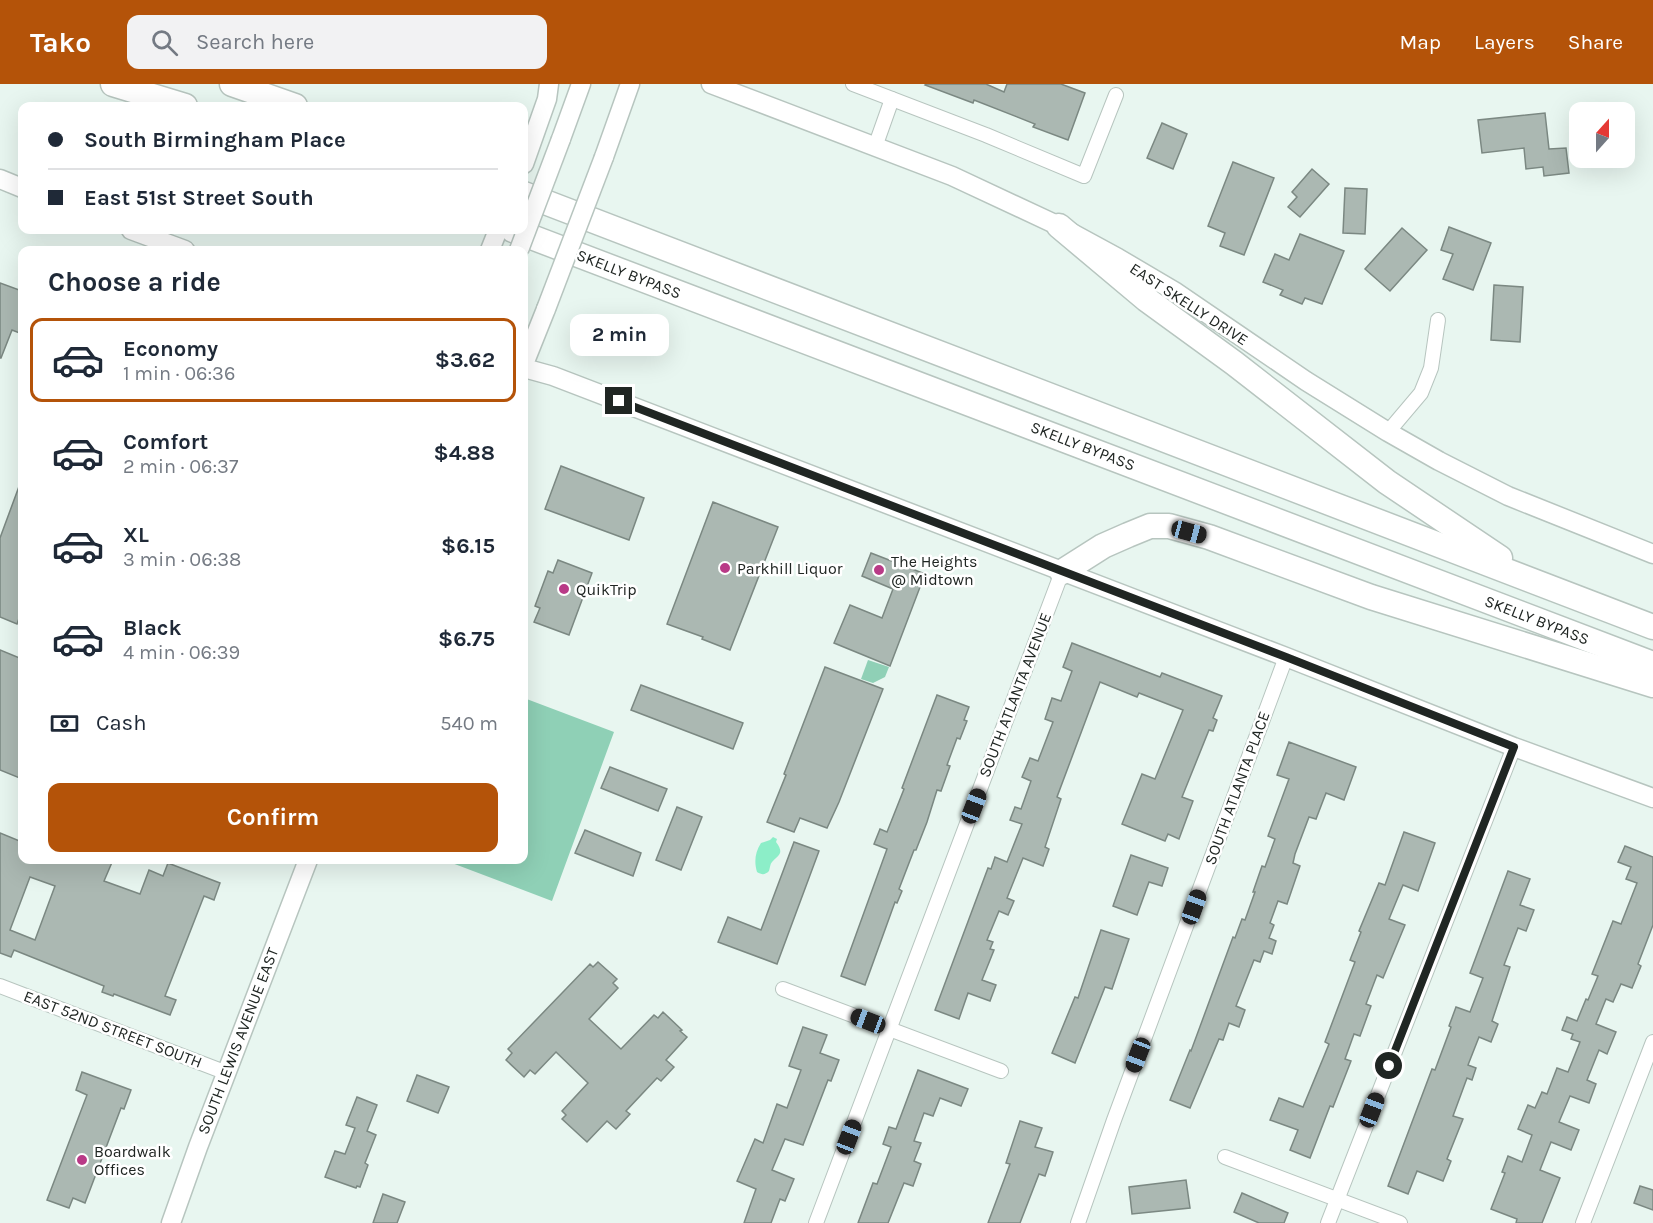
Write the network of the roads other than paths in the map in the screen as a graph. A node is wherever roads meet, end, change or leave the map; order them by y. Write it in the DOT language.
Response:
graph roads {
  1 [pos="113,84"];
  2 [pos="232,84"];
  3 [pos="549,84"];
  4 [pos="581,84"];
  5 [pos="630,84"];
  6 [pos="711,84"];
  7 [pos="853,84"];
  8 [pos="1116,95"];
  9 [pos="892,99"];
  10 [pos="172,102"];
  11 [pos="284,102"];
  12 [pos="875,147"];
  13 [pos="528,153"];
  14 [pos="0,179"];
  15 [pos="18,186"];
  16 [pos="528,196"];
  17 [pos="528,226"];
  18 [pos="1059,226"];
  19 [pos="142,234"];
  20 [pos="524,234"];
  21 [pos="174,246"];
  22 [pos="1438,320"];
  23 [pos="528,356"];
  24 [pos="528,367"];
  25 [pos="1388,432"];
  26 [pos="1653,554"];
  27 [pos="1062,572"];
  28 [pos="1537,583"];
  29 [pos="1653,627"];
  30 [pos="1286,657"];
  31 [pos="1653,664"];
  32 [pos="1653,686"];
  33 [pos="1514,747"];
  34 [pos="1653,798"];
  35 [pos="306,864"];
  36 [pos="0,986"];
  37 [pos="783,989"];
  38 [pos="890,1029"];
  39 [pos="1653,1042"];
  40 [pos="1001,1071"];
  41 [pos="227,1072"];
  42 [pos="1225,1157"];
  43 [pos="1337,1199"];
  44 [pos="171,1223"];
  45 [pos="816,1223"];
  46 [pos="1078,1223"];
  47 [pos="1328,1223"];
  48 [pos="1400,1223"];
  49 [pos="1582,1223"];
  1 -- 10 [label="highway"];
  2 -- 11 [label="highway"];
  3 -- 13 [label="main road"];
  4 -- 17 [label="main road, bridge"];
  5 -- 23 [label="main road, bridge"];
  6 -- 12 [label="main road, EAST SKELLY DRIVE"];
  7 -- 9 [label="street"];
  8 -- 9 [label="street"];
  9 -- 12 [label="street"];
  12 -- 18 [label="main road, EAST SKELLY DRIVE"];
  14 -- 15 [label="main road"];
  16 -- 28 [label="highway"];
  18 -- 25 [label="main road, EAST SKELLY DRIVE"];
  18 -- 28 [label="highway"];
  19 -- 21 [label="main road"];
  20 -- 31 [label="highway, SKELLY BYPASS"];
  22 -- 25 [label="street"];
  24 -- 27 [label="main road"];
  25 -- 26 [label="main road, EAST SKELLY DRIVE"];
  27 -- 30 [label="main road"];
  27 -- 32 [label="highway"];
  27 -- 38 [label="street, SOUTH ATLANTA AVENUE"];
  28 -- 29 [label="highway"];
  30 -- 33 [label="main road"];
  30 -- 46 [label="street, SOUTH ATLANTA PLACE"];
  33 -- 34 [label="main road"];
  33 -- 43 [label="street"];
  35 -- 41 [label="main road, SOUTH LEWIS AVENUE EAST"];
  36 -- 41 [label="street, EAST 52ND STREET SOUTH"];
  37 -- 38 [label="street"];
  38 -- 40 [label="street"];
  38 -- 45 [label="street, SOUTH ATLANTA AVENUE"];
  39 -- 49 [label="street"];
  41 -- 44 [label="main road, SOUTH LEWIS AVENUE EAST"];
  42 -- 43 [label="street"];
  43 -- 47 [label="street"];
  43 -- 48 [label="street"];
}
